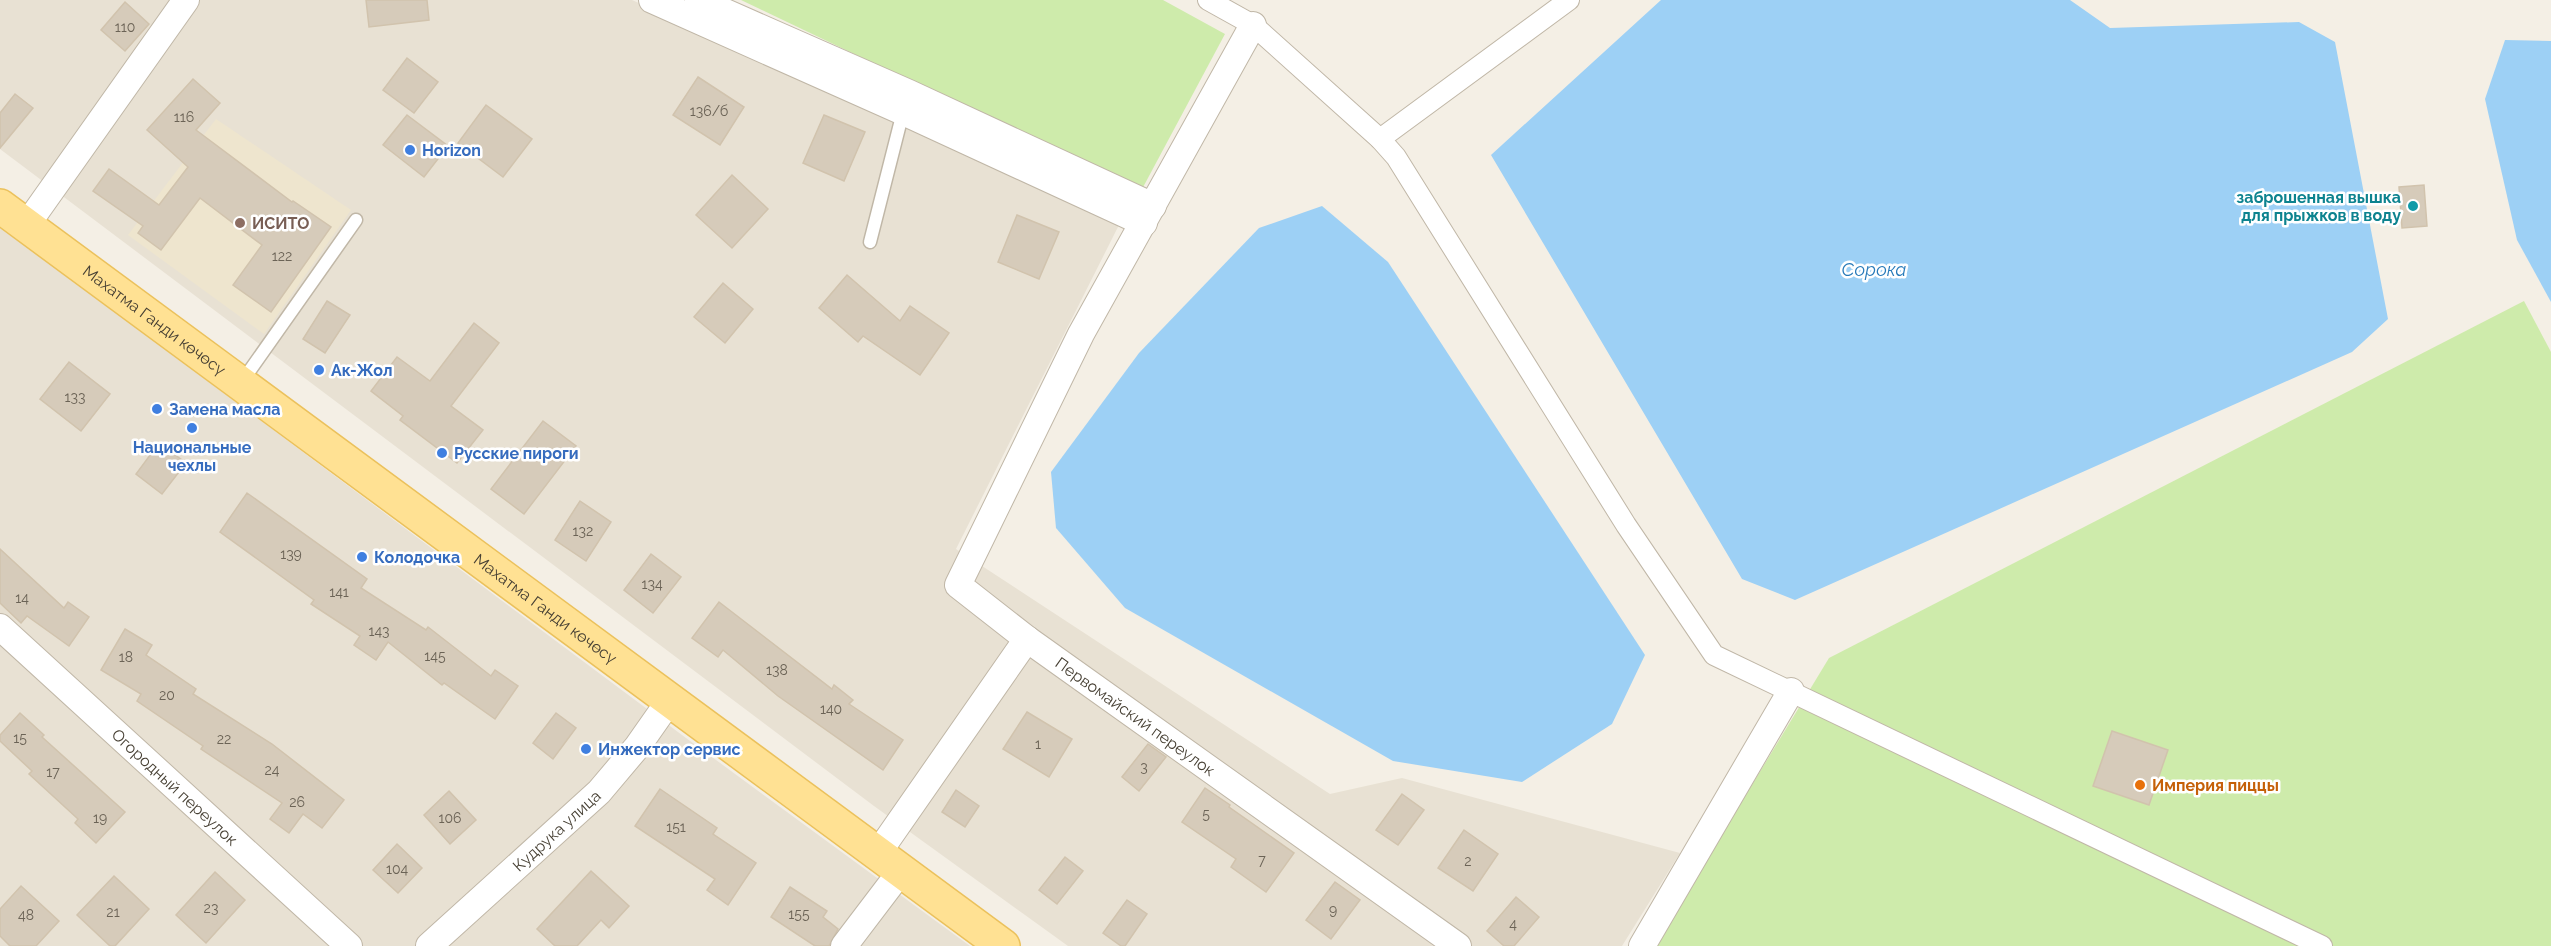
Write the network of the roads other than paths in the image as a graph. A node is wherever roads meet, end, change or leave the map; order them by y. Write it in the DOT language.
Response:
graph roads {
  1 [pos="186,0"];
  2 [pos="652,0"];
  3 [pos="698,0"];
  4 [pos="1208,0"];
  5 [pos="1569,0"];
  6 [pos="1253,25"];
  7 [pos="903,112"];
  8 [pos="1380,139"];
  9 [pos="0,206"];
  10 [pos="1149,214"];
  11 [pos="356,220"];
  12 [pos="26,226"];
  13 [pos="870,242"];
  14 [pos="240,384"];
  15 [pos="0,627"];
  16 [pos="1027,639"];
  17 [pos="1791,691"];
  18 [pos="670,700"];
  19 [pos="889,862"];
  20 [pos="349,946"];
  21 [pos="429,946"];
  22 [pos="844,946"];
  23 [pos="1003,946"];
  24 [pos="1458,946"];
  25 [pos="1642,946"];
  26 [pos="2322,946"];
  1 -- 12 [label="street"];
  2 -- 7 [label="street"];
  3 -- 10 [label="street"];
  4 -- 6 [label="street"];
  5 -- 8 [label="street"];
  6 -- 8 [label="street"];
  6 -- 10 [label="street"];
  7 -- 10 [label="street"];
  7 -- 13 [label="lane"];
  8 -- 17 [label="street"];
  9 -- 12 [label="main road, Махатма Ганди көчөсү"];
  10 -- 16 [label="street, Первомайский переулок"];
  11 -- 14 [label="lane"];
  12 -- 14 [label="main road, Махатма Ганди көчөсү"];
  14 -- 18 [label="main road, Махатма Ганди көчөсү"];
  15 -- 20 [label="street, Огородный переулок"];
  16 -- 19 [label="street"];
  16 -- 24 [label="street, Первомайский переулок"];
  17 -- 25 [label="street"];
  17 -- 26 [label="street"];
  18 -- 19 [label="main road, Махатма Ганди көчөсү"];
  18 -- 21 [label="street, Кудрука улица"];
  19 -- 22 [label="street"];
  19 -- 23 [label="main road, Махатма Ганди көчөсү"];
}
